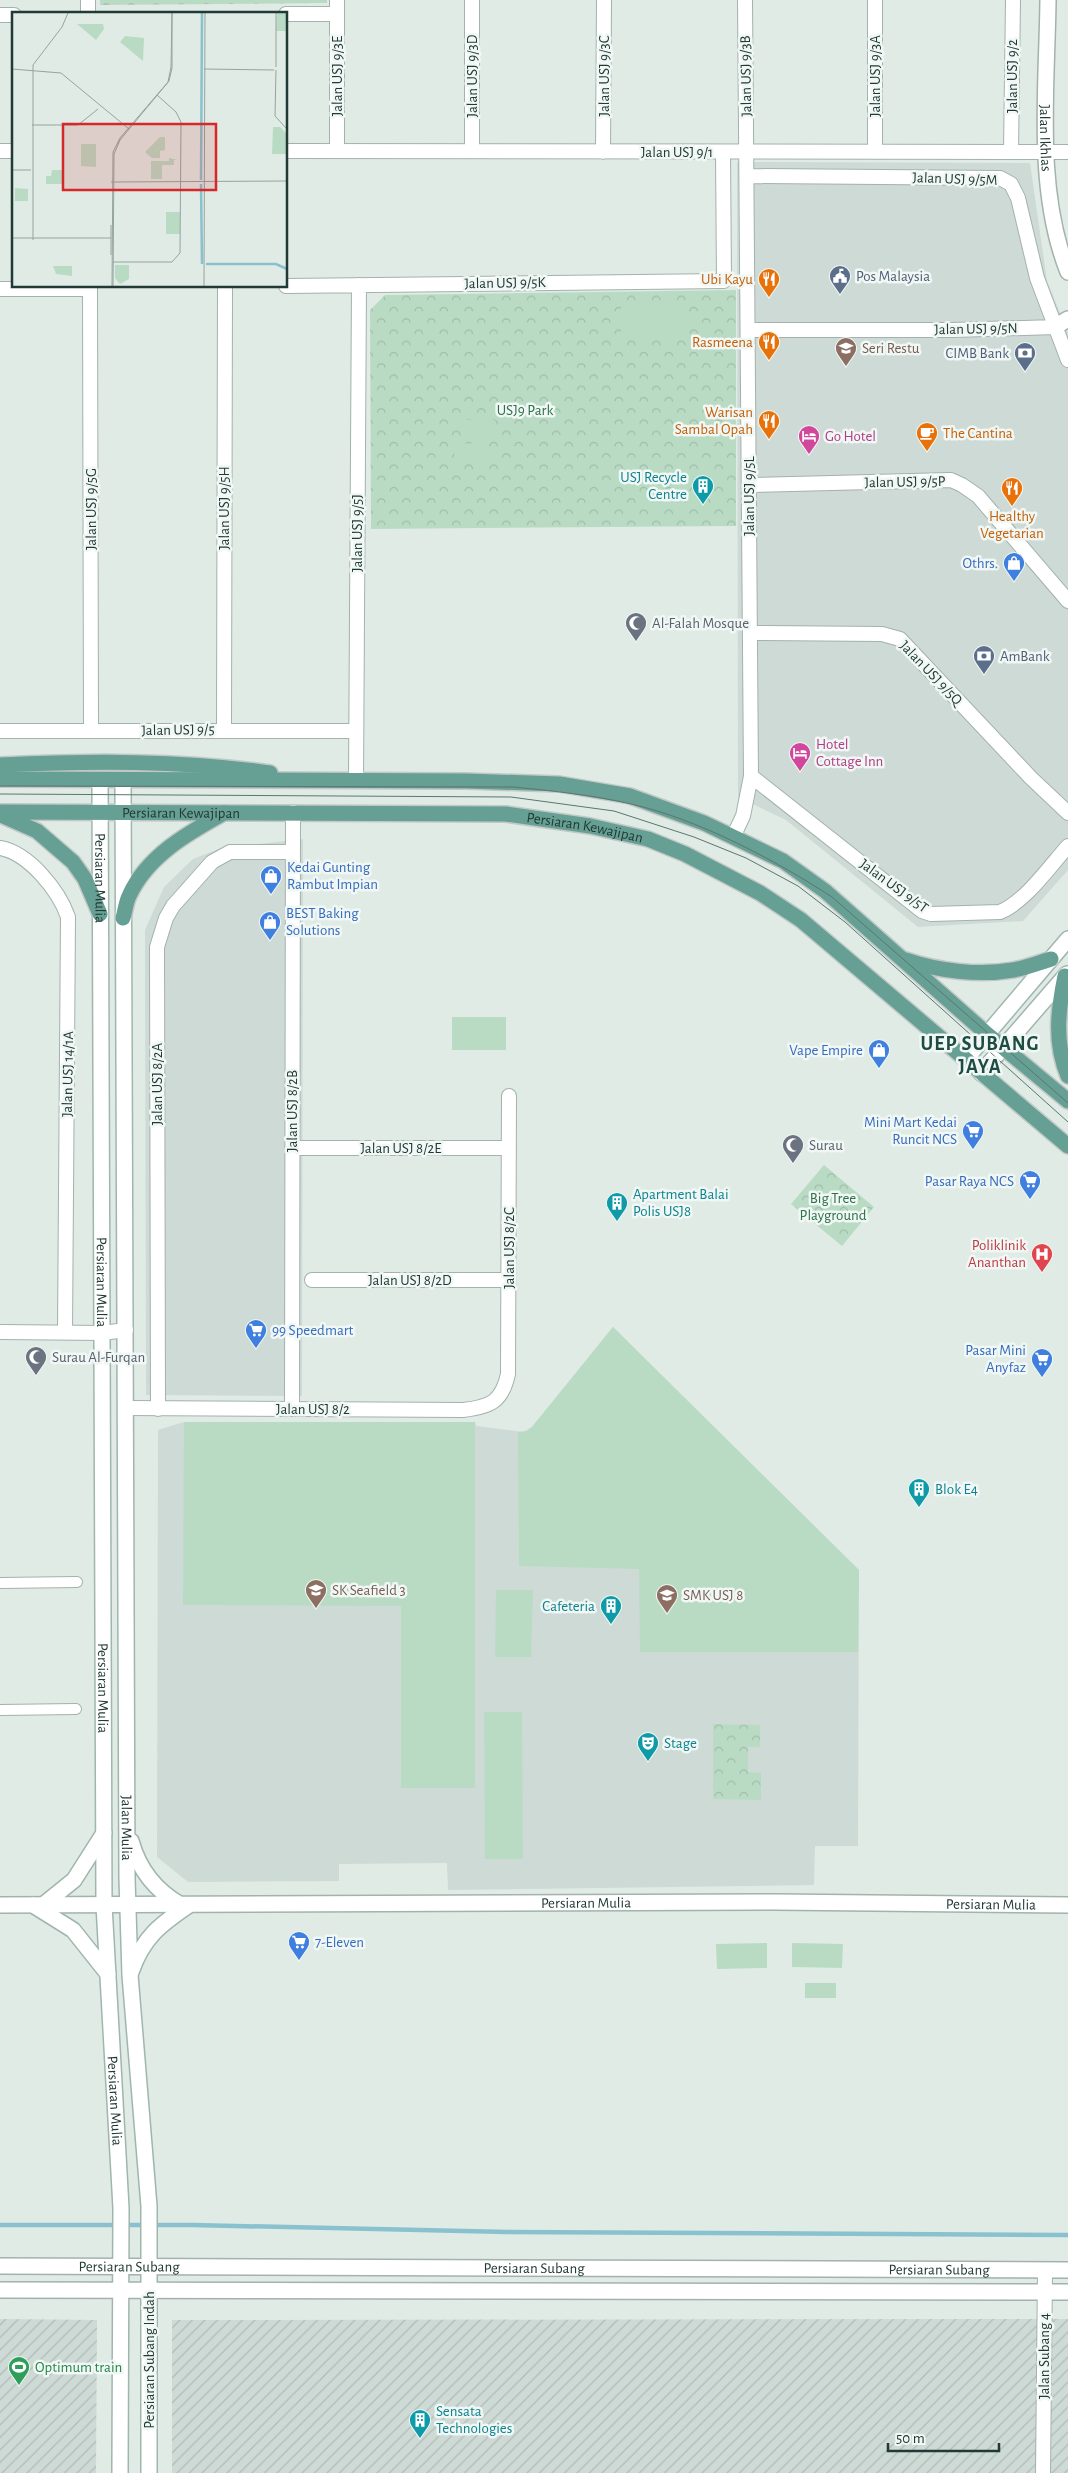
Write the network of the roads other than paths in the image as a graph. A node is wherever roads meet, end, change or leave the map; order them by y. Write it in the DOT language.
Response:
graph roads {
  1 [pos="472,0"];
  2 [pos="604,0"];
  3 [pos="745,0"];
  4 [pos="875,0"];
  5 [pos="1012,0"];
  6 [pos="1048,0"];
  7 [pos="337,7"];
  8 [pos="288,14"];
  9 [pos="288,151"];
  10 [pos="337,151"];
  11 [pos="472,151"];
  12 [pos="604,152"];
  13 [pos="723,152"];
  14 [pos="746,152"];
  15 [pos="875,152"];
  16 [pos="1011,152"];
  17 [pos="1047,152"];
  18 [pos="1068,152"];
  19 [pos="747,176"];
  20 [pos="1068,272"];
  21 [pos="359,285"];
  22 [pos="288,286"];
  23 [pos="90,288"];
  24 [pos="224,288"];
  25 [pos="0,289"];
  26 [pos="1068,319"];
  27 [pos="1061,329"];
  28 [pos="748,330"];
  29 [pos="1068,360"];
  30 [pos="749,485"];
  31 [pos="1068,601"];
  32 [pos="750,633"];
  33 [pos="224,730"];
  34 [pos="0,731"];
  35 [pos="91,731"];
  36 [pos="356,731"];
  37 [pos="0,765"];
  38 [pos="751,776"];
  39 [pos="0,779"];
  40 [pos="100,780"];
  41 [pos="123,780"];
  42 [pos="327,780"];
  43 [pos="356,780"];
  44 [pos="100,811"];
  45 [pos="123,811"];
  46 [pos="225,812"];
  47 [pos="293,812"];
  48 [pos="0,813"];
  49 [pos="1068,813"];
  50 [pos="733,837"];
  51 [pos="1068,846"];
  52 [pos="0,848"];
  53 [pos="293,852"];
  54 [pos="100,914"];
  55 [pos="123,918"];
  56 [pos="1068,939"];
  57 [pos="900,958"];
  58 [pos="1051,960"];
  59 [pos="1067,975"];
  60 [pos="987,1034"];
  61 [pos="1003,1048"];
  62 [pos="966,1059"];
  63 [pos="981,1073"];
  64 [pos="1068,1076"];
  65 [pos="509,1096"];
  66 [pos="1068,1101"];
  67 [pos="1068,1146"];
  68 [pos="292,1148"];
  69 [pos="509,1148"];
  70 [pos="312,1280"];
  71 [pos="508,1280"];
  72 [pos="126,1330"];
  73 [pos="0,1332"];
  74 [pos="65,1332"];
  75 [pos="102,1332"];
  76 [pos="498,1399"];
  77 [pos="126,1408"];
  78 [pos="158,1409"];
  79 [pos="292,1409"];
  80 [pos="77,1582"];
  81 [pos="0,1583"];
  82 [pos="76,1709"];
  83 [pos="0,1710"];
  84 [pos="126,1825"];
  85 [pos="104,1833"];
  86 [pos="0,1905"];
  87 [pos="38,1905"];
  88 [pos="104,1905"];
  89 [pos="128,1905"];
  90 [pos="185,1905"];
  91 [pos="1068,1905"];
  92 [pos="108,1974"];
  93 [pos="130,1975"];
  94 [pos="150,2246"];
  95 [pos="120,2247"];
  96 [pos="0,2266"];
  97 [pos="120,2267"];
  98 [pos="150,2267"];
  99 [pos="1045,2270"];
  100 [pos="1068,2270"];
  101 [pos="150,2289"];
  102 [pos="0,2290"];
  103 [pos="120,2290"];
  104 [pos="1044,2292"];
  105 [pos="1068,2292"];
  106 [pos="120,2473"];
  107 [pos="149,2473"];
  108 [pos="1043,2473"];
  1 -- 11 [label="street, Jalan USJ 9/3D"];
  2 -- 12 [label="street, Jalan USJ 9/3C"];
  3 -- 14 [label="street, Jalan USJ 9/3B"];
  4 -- 15 [label="street, Jalan USJ 9/3A"];
  5 -- 16 [label="street, Jalan USJ 9/2"];
  6 -- 17 [label="main road, Jalan Ikhlas"];
  7 -- 8 [label="street"];
  7 -- 10 [label="street, Jalan USJ 9/3E"];
  9 -- 10 [label="street, Jalan USJ 9/1"];
  10 -- 11 [label="street, Jalan USJ 9/1"];
  11 -- 12 [label="street, Jalan USJ 9/1"];
  12 -- 13 [label="street, Jalan USJ 9/1"];
  13 -- 14 [label="street, Jalan USJ 9/1"];
  13 -- 21 [label="street, Jalan USJ 9/5K"];
  14 -- 15 [label="street, Jalan USJ 9/1"];
  14 -- 19 [label="street, Jalan USJ 9/5L"];
  15 -- 16 [label="street, Jalan USJ 9/1"];
  16 -- 17 [label="street, Jalan USJ 9/1"];
  17 -- 18 [label="street, Jalan USJ 9/1"];
  17 -- 20 [label="main road, Jalan Ikhlas"];
  19 -- 27 [label="street, Jalan USJ 9/5M"];
  19 -- 28 [label="street, Jalan USJ 9/5L"];
  21 -- 22 [label="street, Jalan USJ 9/5K"];
  21 -- 36 [label="street, Jalan USJ 9/5J"];
  23 -- 25 [label="street"];
  23 -- 35 [label="street, Jalan USJ 9/5G"];
  24 -- 33 [label="street, Jalan USJ 9/5H"];
  26 -- 27 [label="main road"];
  27 -- 28 [label="street, Jalan USJ 9/5N"];
  27 -- 29 [label="street, Jalan USJ 9/5M"];
  28 -- 30 [label="street, Jalan USJ 9/5L"];
  30 -- 31 [label="street, Jalan USJ 9/5P"];
  30 -- 32 [label="street, Jalan USJ 9/5L"];
  32 -- 38 [label="street, Jalan USJ 9/5L"];
  32 -- 49 [label="street, Jalan USJ 9/5Q"];
  33 -- 35 [label="street, Jalan USJ 9/5"];
  33 -- 36 [label="street, Jalan USJ 9/5"];
  34 -- 35 [label="street, Jalan USJ 9/5"];
  36 -- 43 [label="street, Jalan USJ 9/5J"];
  37 -- 42 [label="main road"];
  38 -- 50 [label="street, Jalan USJ 9/5L"];
  38 -- 51 [label="street, Jalan USJ 9/5T"];
  39 -- 40 [label="main road"];
  40 -- 41 [label="main road"];
  40 -- 44 [label="main road, Persiaran Mulia"];
  41 -- 42 [label="main road"];
  41 -- 45 [label="main road, Persiaran Mulia"];
  42 -- 43 [label="main road"];
  43 -- 50 [label="main road"];
  44 -- 45 [label="main road, Persiaran Kewajipan"];
  44 -- 48 [label="main road, Persiaran Kewajipan"];
  44 -- 54 [label="main road, Persiaran Mulia"];
  45 -- 46 [label="main road, Persiaran Kewajipan"];
  45 -- 55 [label="main road, Persiaran Mulia"];
  46 -- 47 [label="main road, Persiaran Kewajipan"];
  46 -- 55 [label="main road"];
  47 -- 53 [label="street, Jalan USJ 8/2B"];
  47 -- 62 [label="main road, Persiaran Kewajipan"];
  48 -- 54 [label="main road"];
  50 -- 57 [label="main road"];
  52 -- 74 [label="street, Jalan USJ 14/1A"];
  53 -- 68 [label="street, Jalan USJ 8/2B"];
  53 -- 78 [label="street, Jalan USJ 8/2A"];
  54 -- 75 [label="main road, Persiaran Mulia"];
  55 -- 72 [label="main road, Persiaran Mulia"];
  56 -- 58 [label="main road"];
  57 -- 58 [label="main road"];
  57 -- 60 [label="main road"];
  58 -- 60 [label="main road"];
  59 -- 61 [label="main road"];
  59 -- 64 [label="main road"];
  60 -- 61 [label="main road"];
  60 -- 62 [label="main road"];
  61 -- 63 [label="main road"];
  61 -- 66 [label="main road"];
  62 -- 63 [label="main road, Persiaran Kewajipan"];
  63 -- 67 [label="main road, Persiaran Kewajipan"];
  65 -- 69 [label="street, Jalan USJ 8/2C"];
  68 -- 69 [label="street, Jalan USJ 8/2E"];
  68 -- 79 [label="street, Jalan USJ 8/2B"];
  69 -- 71 [label="street, Jalan USJ 8/2C"];
  70 -- 71 [label="street, Jalan USJ 8/2D"];
  71 -- 76 [label="street, Jalan USJ 8/2C"];
  72 -- 75 [label="street"];
  72 -- 77 [label="main road, Persiaran Mulia"];
  73 -- 74 [label="street"];
  74 -- 75 [label="street"];
  75 -- 85 [label="main road, Persiaran Mulia"];
  76 -- 79 [label="street, Jalan USJ 8/2"];
  77 -- 78 [label="street, Jalan USJ 8/2"];
  77 -- 84 [label="main road, Jalan Mulia"];
  78 -- 79 [label="street, Jalan USJ 8/2"];
  80 -- 81 [label="street"];
  82 -- 83 [label="street"];
  84 -- 89 [label="main road, Jalan Mulia"];
  84 -- 90 [label="main road"];
  85 -- 87 [label="main road"];
  85 -- 88 [label="main road, Persiaran Mulia"];
  86 -- 87 [label="main road, Persiaran Mulia"];
  87 -- 88 [label="main road, Persiaran Mulia"];
  87 -- 92 [label="main road"];
  88 -- 89 [label="main road, Persiaran Mulia"];
  88 -- 92 [label="main road, Persiaran Mulia"];
  89 -- 90 [label="main road, Persiaran Mulia"];
  89 -- 93 [label="main road, Jalan Mulia"];
  90 -- 91 [label="main road, Persiaran Mulia"];
  90 -- 93 [label="main road"];
  92 -- 95 [label="main road, Persiaran Mulia"];
  93 -- 94 [label="main road, Jalan Mulia"];
  94 -- 98 [label="main road, Persiaran Subang Indah"];
  95 -- 97 [label="main road, Persiaran Subang Indah"];
  96 -- 97 [label="main road, Persiaran Subang"];
  97 -- 98 [label="main road, Persiaran Subang"];
  97 -- 103 [label="main road, Persiaran Subang Indah"];
  98 -- 99 [label="main road, Persiaran Subang"];
  98 -- 101 [label="main road, Persiaran Subang Indah"];
  99 -- 100 [label="main road, Persiaran Subang"];
  99 -- 104 [label="street, Jalan Subang 4"];
  101 -- 103 [label="main road, Persiaran Subang"];
  101 -- 104 [label="main road, Persiaran Subang"];
  101 -- 107 [label="main road, Persiaran Subang Indah"];
  102 -- 103 [label="main road, Persiaran Subang"];
  103 -- 106 [label="main road, Persiaran Subang Indah"];
  104 -- 105 [label="main road, Persiaran Subang"];
  104 -- 108 [label="street, Jalan Subang 4"];
}
